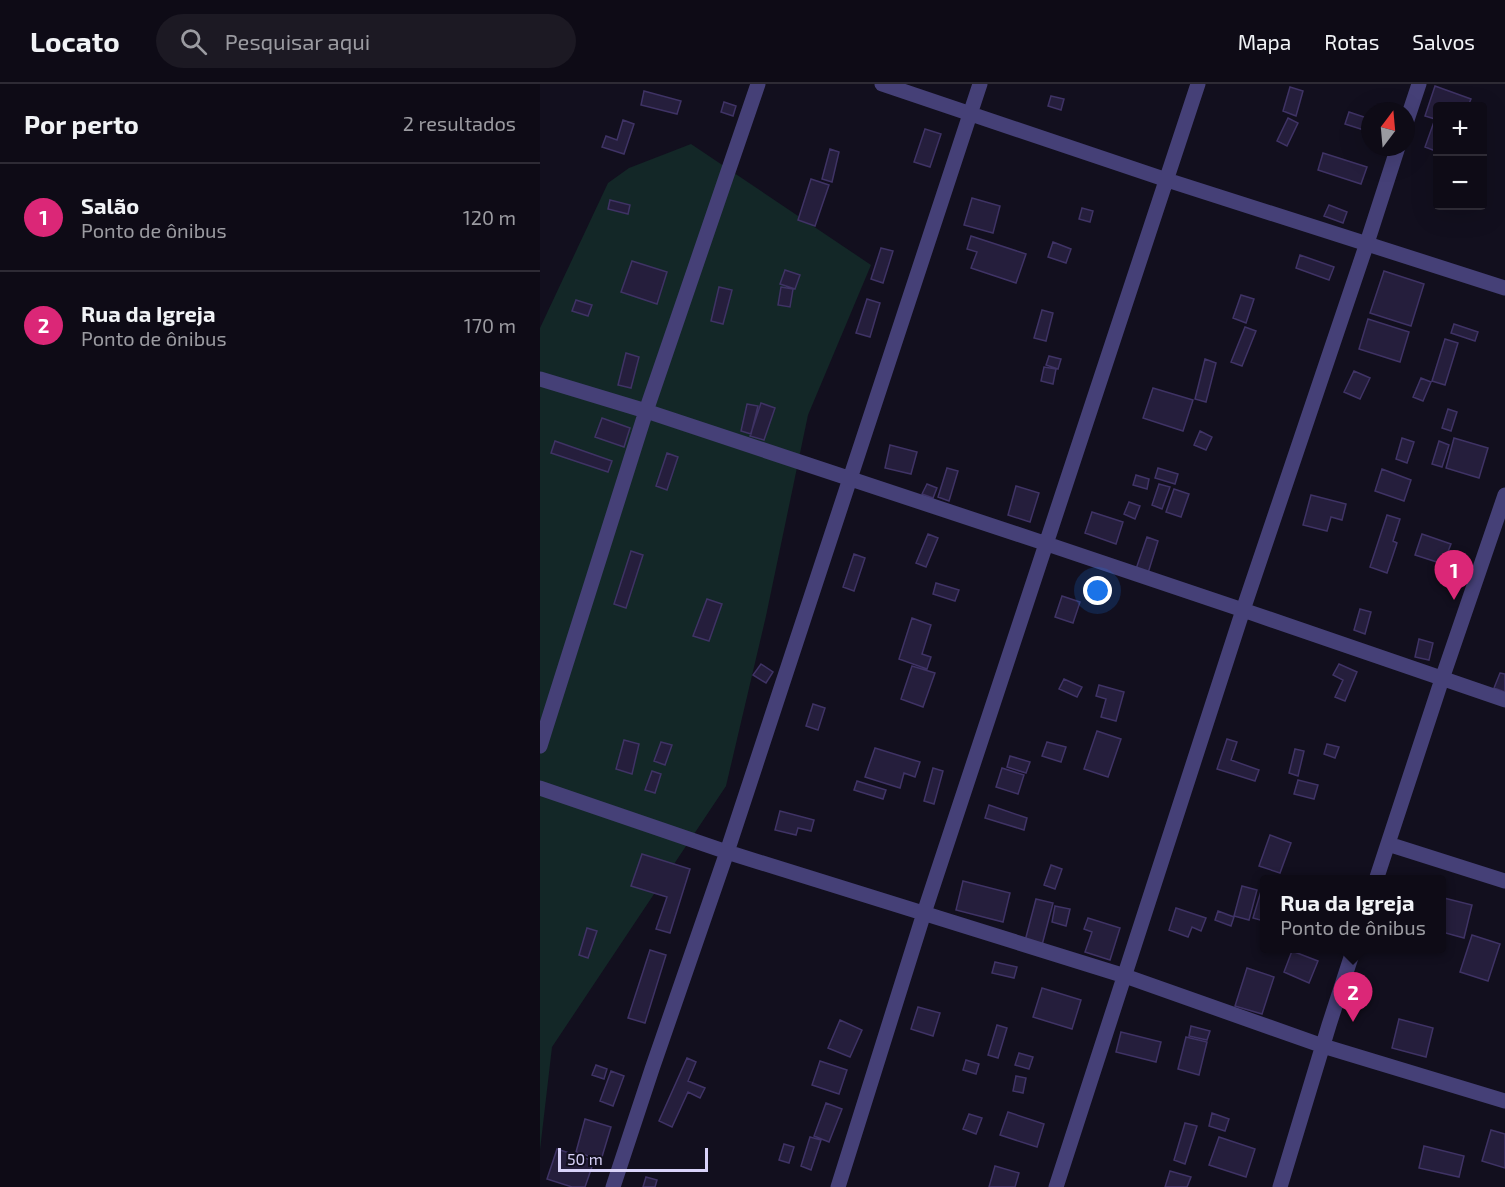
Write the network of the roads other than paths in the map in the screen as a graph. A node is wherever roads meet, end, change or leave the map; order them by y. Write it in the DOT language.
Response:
graph roads {
  1 [pos="758,84"];
  2 [pos="882,84"];
  3 [pos="980,84"];
  4 [pos="1198,84"];
  5 [pos="1419,84"];
  6 [pos="1413,102"];
  7 [pos="970,115"];
  8 [pos="1395,156"];
  9 [pos="1167,180"];
  10 [pos="1367,243"];
  11 [pos="1505,288"];
  12 [pos="540,379"];
  13 [pos="646,411"];
  14 [pos="850,479"];
  15 [pos="1505,495"];
  16 [pos="1047,544"];
  17 [pos="1243,610"];
  18 [pos="1442,679"];
  19 [pos="1505,700"];
  20 [pos="540,746"];
  21 [pos="540,788"];
  22 [pos="1388,844"];
  23 [pos="727,852"];
  24 [pos="1377,875"];
  25 [pos="1505,881"];
  26 [pos="924,913"];
  27 [pos="1352,953"];
  28 [pos="1125,976"];
  29 [pos="1323,1046"];
  30 [pos="1505,1101"];
  31 [pos="613,1187"];
  32 [pos="838,1187"];
  33 [pos="1056,1187"];
  34 [pos="1280,1187"];
  1 -- 13 [label="street"];
  2 -- 7 [label="street"];
  3 -- 7 [label="street"];
  4 -- 9 [label="street"];
  5 -- 6 [label="street"];
  7 -- 9 [label="street"];
  7 -- 14 [label="street"];
  8 -- 10 [label="street"];
  9 -- 10 [label="street"];
  9 -- 16 [label="street"];
  10 -- 11 [label="street"];
  10 -- 17 [label="street"];
  12 -- 13 [label="street"];
  13 -- 14 [label="street"];
  13 -- 20 [label="street"];
  14 -- 16 [label="street"];
  14 -- 23 [label="street"];
  15 -- 18 [label="street"];
  16 -- 17 [label="street"];
  16 -- 26 [label="street"];
  17 -- 18 [label="street"];
  17 -- 28 [label="street"];
  18 -- 19 [label="street"];
  18 -- 22 [label="street"];
  21 -- 23 [label="street"];
  22 -- 24 [label="street"];
  22 -- 25 [label="street"];
  23 -- 26 [label="street"];
  23 -- 31 [label="street"];
  26 -- 28 [label="street"];
  26 -- 32 [label="street"];
  27 -- 29 [label="street"];
  28 -- 29 [label="street"];
  28 -- 33 [label="street"];
  29 -- 30 [label="street"];
  29 -- 34 [label="street"];
}
